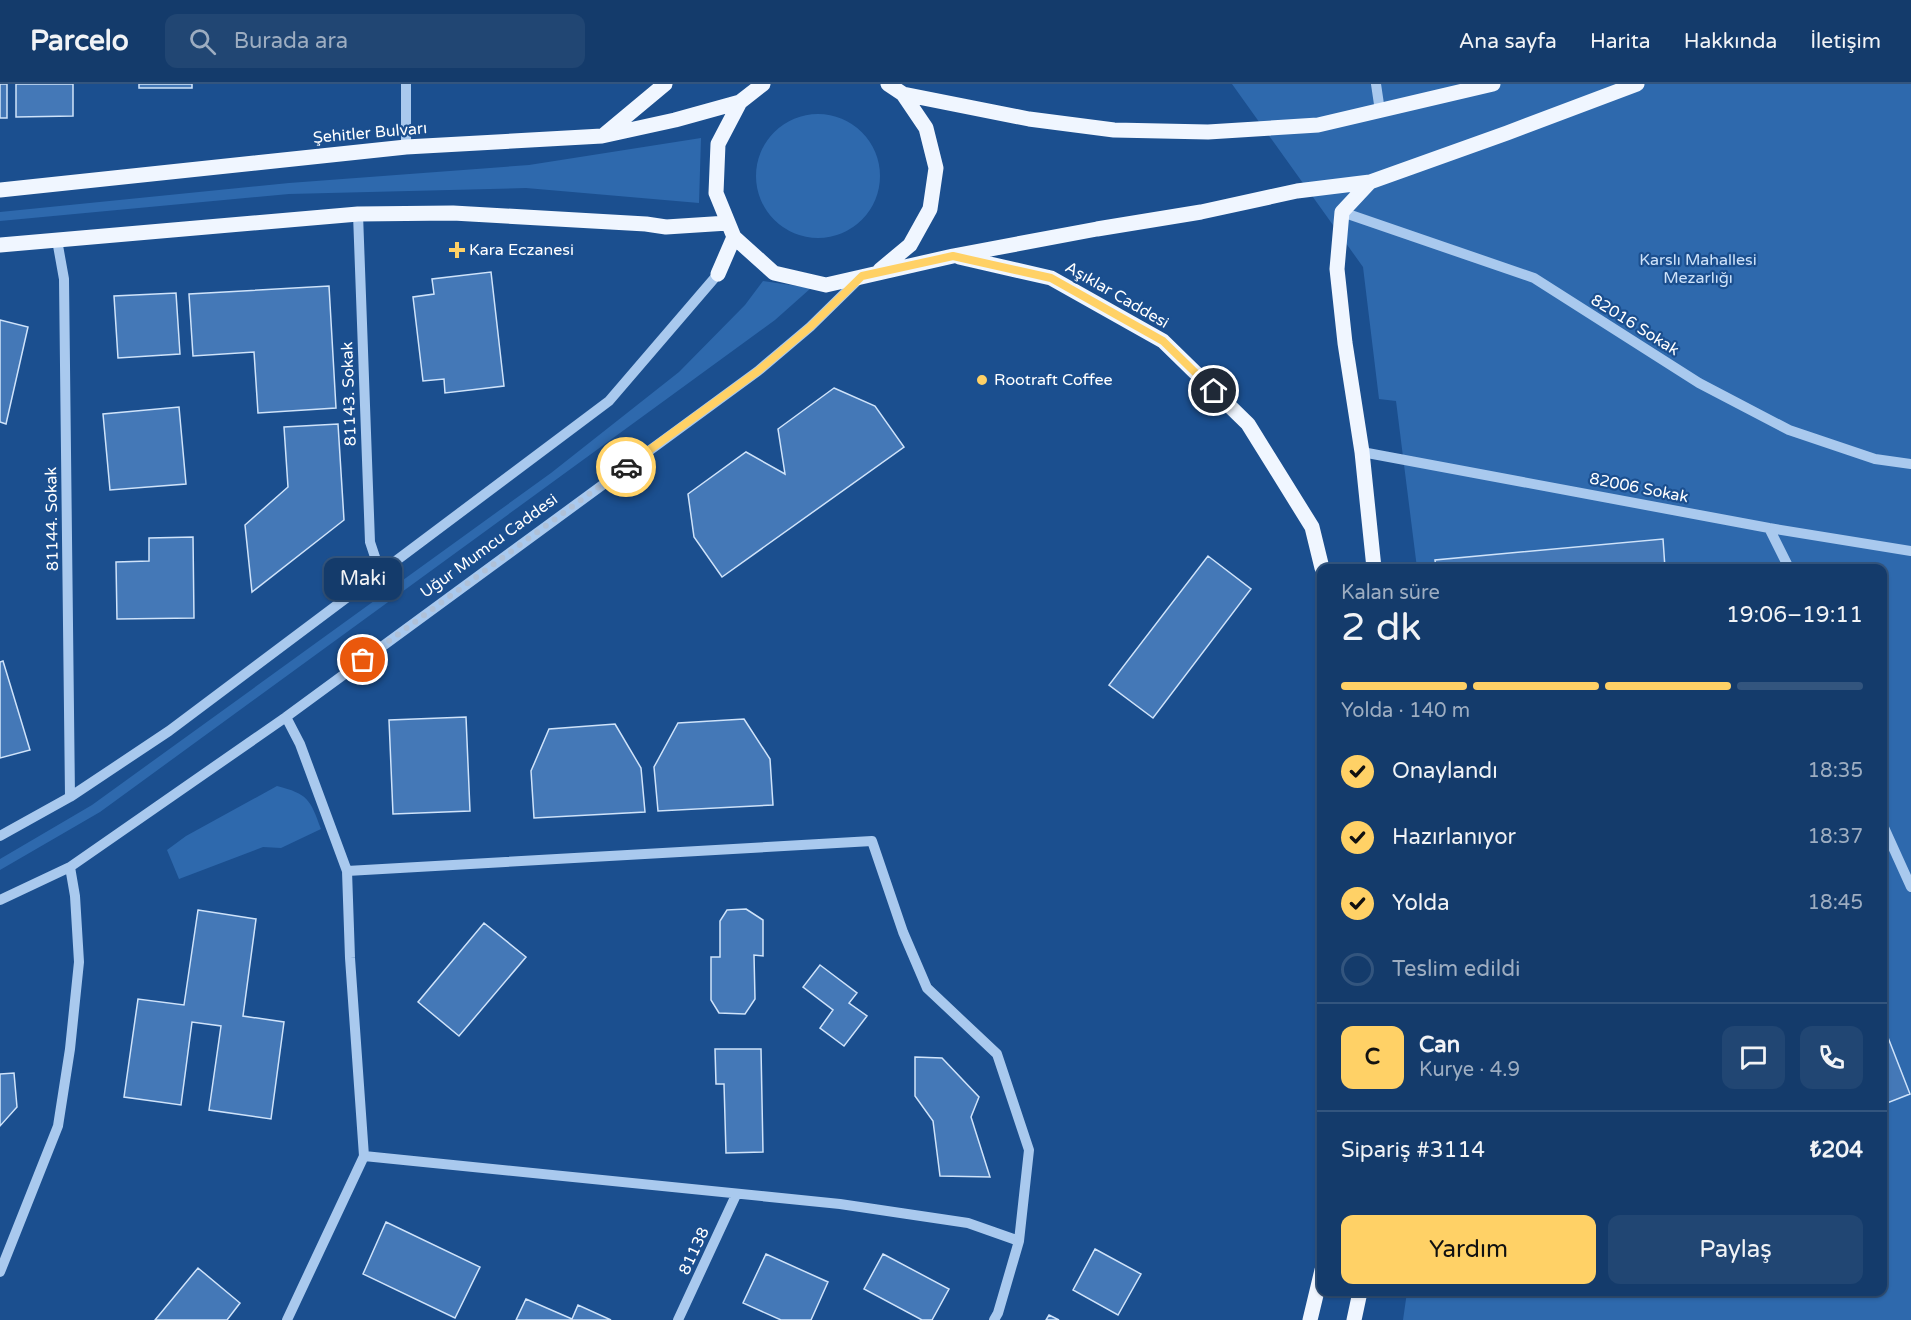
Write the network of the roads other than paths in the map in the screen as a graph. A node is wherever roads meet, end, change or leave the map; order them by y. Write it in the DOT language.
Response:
graph roads {
  1 [pos="406,84"];
  2 [pos="664,84"];
  3 [pos="1376,84"];
  4 [pos="1492,84"];
  5 [pos="1637,84"];
  6 [pos="757,86"];
  7 [pos="894,87"];
  8 [pos="740,102"];
  9 [pos="1380,111"];
  10 [pos="602,136"];
  11 [pos="406,147"];
  12 [pos="1370,182"];
  13 [pos="0,190"];
  14 [pos="1342,212"];
  15 [pos="358,214"];
  16 [pos="731,230"];
  17 [pos="57,240"];
  18 [pos="0,245"];
  19 [pos="953,256"];
  20 [pos="878,271"];
  21 [pos="718,274"];
  22 [pos="862,276"];
  23 [pos="1362,452"];
  24 [pos="1911,464"];
  25 [pos="1769,528"];
  26 [pos="1911,551"];
  27 [pos="1321,564"];
  28 [pos="1374,564"];
  29 [pos="1787,564"];
  30 [pos="380,572"];
  31 [pos="286,717"];
  32 [pos="70,797"];
  33 [pos="1887,833"];
  34 [pos="0,836"];
  35 [pos="70,867"];
  36 [pos="347,871"];
  37 [pos="1911,887"];
  38 [pos="0,900"];
  39 [pos="364,1156"];
  40 [pos="736,1195"];
  41 [pos="1019,1241"];
  42 [pos="0,1272"];
  43 [pos="1317,1291"];
  44 [pos="1359,1296"];
  45 [pos="287,1320"];
  46 [pos="678,1320"];
  47 [pos="994,1320"];
  48 [pos="1310,1320"];
  49 [pos="1354,1320"];
  1 -- 11 [label="street"];
  2 -- 10 [label="main road"];
  3 -- 9 [label="street"];
  4 -- 9 [label="main road"];
  5 -- 12 [label="main road"];
  6 -- 8 [label="main road"];
  7 -- 9 [label="main road"];
  7 -- 20 [label="main road"];
  8 -- 10 [label="main road, Şehitler Bulvarı"];
  8 -- 16 [label="main road"];
  10 -- 11 [label="main road, Şehitler Bulvarı"];
  11 -- 13 [label="main road, Şehitler Bulvarı"];
  12 -- 14 [label="main road"];
  12 -- 19 [label="main road"];
  14 -- 23 [label="main road"];
  14 -- 24 [label="street, 82016 Sokak"];
  15 -- 16 [label="main road"];
  15 -- 17 [label="main road"];
  15 -- 30 [label="street, 81143. Sokak"];
  16 -- 21 [label="main road"];
  16 -- 22 [label="main road"];
  17 -- 18 [label="main road"];
  17 -- 32 [label="street, 81144. Sokak"];
  19 -- 20 [label="main road"];
  19 -- 27 [label="main road, Aşıklar Caddesi"];
  20 -- 22 [label="main road"];
  21 -- 30 [label="street"];
  22 -- 31 [label="street, Uğur Mumcu Caddesi"];
  23 -- 25 [label="street, 82006 Sokak"];
  23 -- 28 [label="main road"];
  25 -- 26 [label="street, 82006 Sokak"];
  25 -- 29 [label="street"];
  30 -- 32 [label="street"];
  31 -- 35 [label="street, Uğur Mumcu Caddesi"];
  31 -- 36 [label="street"];
  32 -- 34 [label="street"];
  33 -- 37 [label="street"];
  35 -- 38 [label="street, Uğur Mumcu Caddesi"];
  35 -- 42 [label="street"];
  36 -- 39 [label="street"];
  36 -- 41 [label="street"];
  39 -- 40 [label="street"];
  39 -- 45 [label="street"];
  40 -- 41 [label="street"];
  40 -- 46 [label="street, 81138"];
  41 -- 47 [label="street"];
  43 -- 48 [label="main road"];
  44 -- 49 [label="main road"];
}
